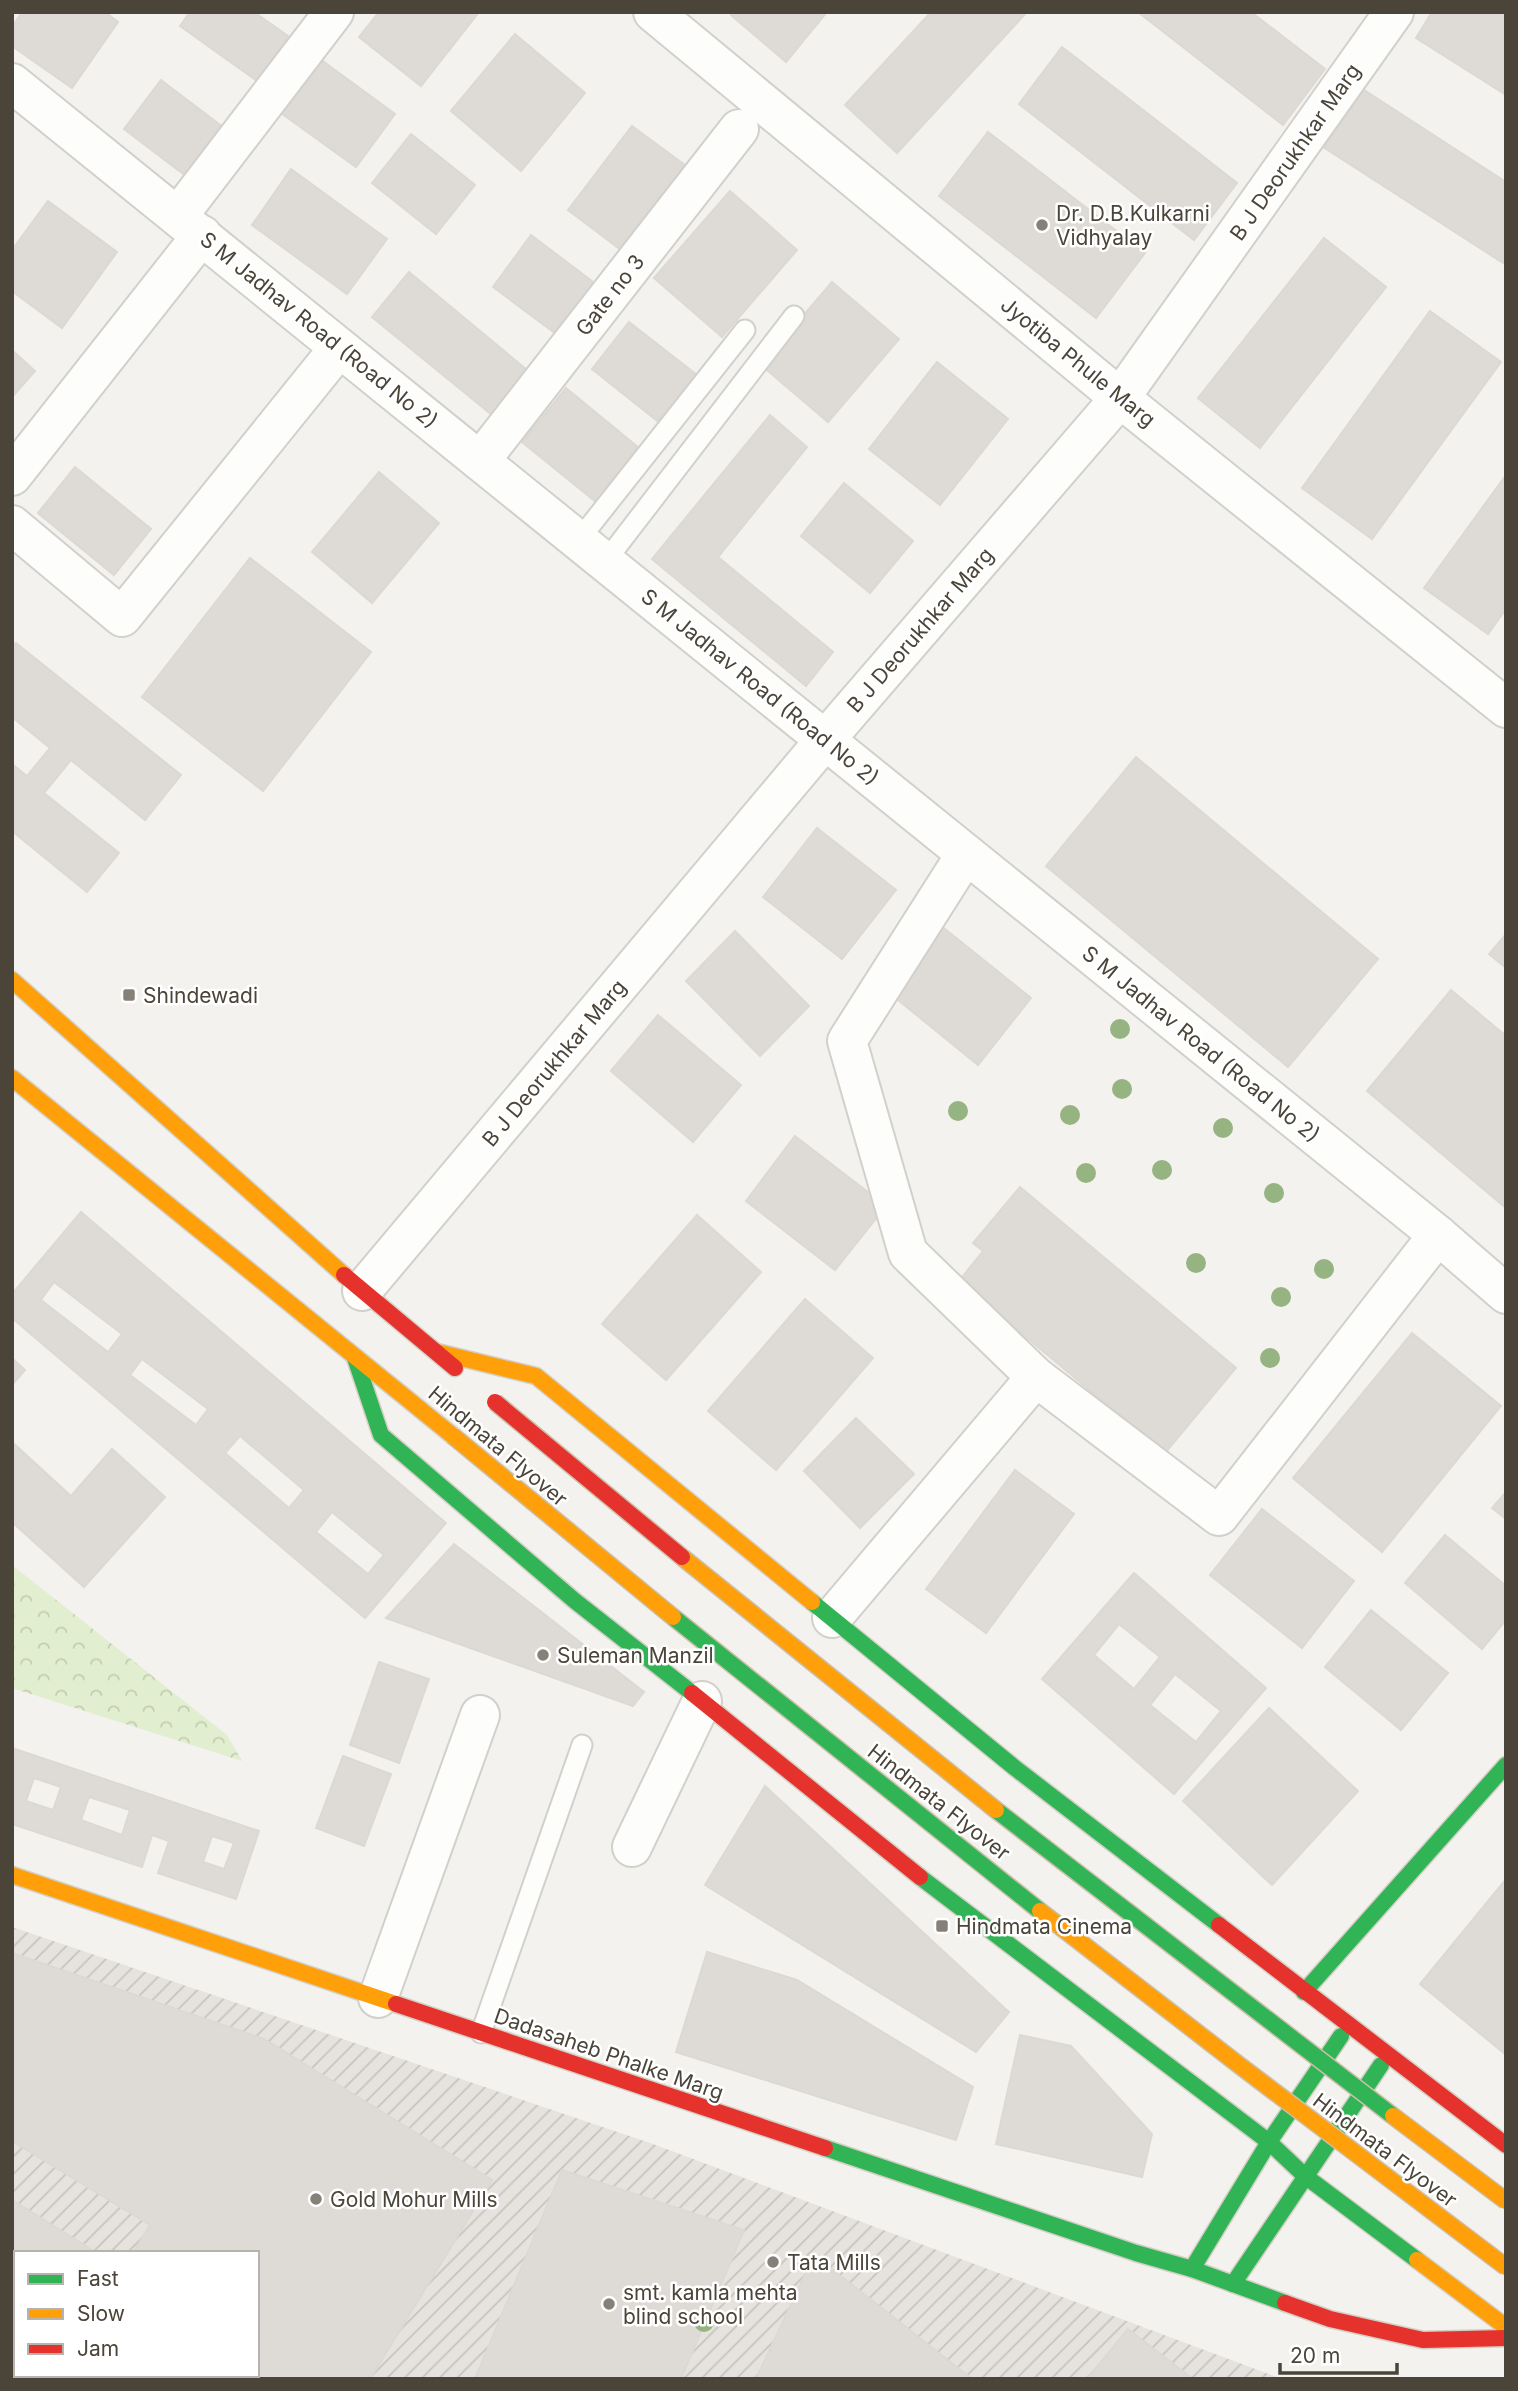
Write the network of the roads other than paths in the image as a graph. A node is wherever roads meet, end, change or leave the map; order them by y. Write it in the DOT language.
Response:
graph roads {
  1 [pos="334,12"];
  2 [pos="653,12"];
  3 [pos="1394,12"];
  4 [pos="12,83"];
  5 [pos="739,129"];
  6 [pos="190,226"];
  7 [pos="794,316"];
  8 [pos="745,330"];
  9 [pos="339,348"];
  10 [pos="1120,398"];
  11 [pos="480,461"];
  12 [pos="12,476"];
  13 [pos="12,525"];
  14 [pos="591,551"];
  15 [pos="1506,708"];
  16 [pos="825,740"];
  17 [pos="966,854"];
  18 [pos="12,980"];
  19 [pos="12,1078"];
  20 [pos="1438,1235"];
  21 [pos="362,1291"];
  22 [pos="1506,1294"];
  23 [pos="437,1352"];
  24 [pos="355,1358"];
  25 [pos="466,1377"];
  26 [pos="1037,1377"];
  27 [pos="490,1398"];
  28 [pos="832,1618"];
  29 [pos="702,1701"];
  30 [pos="480,1715"];
  31 [pos="582,1745"];
  32 [pos="1506,1765"];
  33 [pos="632,1847"];
  34 [pos="12,1875"];
  35 [pos="1304,1992"];
  36 [pos="378,1998"];
  37 [pos="1348,2025"];
  38 [pos="481,2033"];
  39 [pos="1388,2054"];
  40 [pos="1269,2142"];
  41 [pos="1506,2145"];
  42 [pos="1305,2176"];
  43 [pos="1506,2201"];
  44 [pos="1506,2267"];
  45 [pos="1192,2269"];
  46 [pos="1233,2284"];
  47 [pos="1506,2326"];
  48 [pos="1506,2338"];
  1 -- 6 [label="street"];
  2 -- 10 [label="street, Jyotiba Phule Marg"];
  3 -- 10 [label="street, B J Deorukhkar Marg"];
  4 -- 6 [label="street, S M Jadhav Road (Road No 2)"];
  5 -- 11 [label="street, Gate no 3"];
  6 -- 9 [label="street, S M Jadhav Road (Road No 2)"];
  6 -- 12 [label="street"];
  7 -- 14 [label="lane"];
  8 -- 14 [label="lane"];
  9 -- 11 [label="street, S M Jadhav Road (Road No 2)"];
  9 -- 13 [label="street"];
  10 -- 15 [label="street, Jyotiba Phule Marg"];
  10 -- 16 [label="street, B J Deorukhkar Marg"];
  11 -- 14 [label="street, S M Jadhav Road (Road No 2)"];
  14 -- 16 [label="street, S M Jadhav Road (Road No 2)"];
  16 -- 17 [label="street, S M Jadhav Road (Road No 2)"];
  16 -- 21 [label="street, B J Deorukhkar Marg"];
  17 -- 20 [label="street, S M Jadhav Road (Road No 2)"];
  17 -- 26 [label="street"];
  18 -- 21 [label="main road, Hindmata Flyover"];
  19 -- 24 [label="main road, Hindmata Flyover"];
  20 -- 22 [label="street, S M Jadhav Road (Road No 2)"];
  20 -- 26 [label="street"];
  21 -- 23 [label="main road, Hindmata Flyover"];
  23 -- 25 [label="main road, Hindmata Flyover"];
  23 -- 28 [label="main road"];
  24 -- 29 [label="main road"];
  24 -- 44 [label="main road, Hindmata Flyover, bridge"];
  26 -- 28 [label="street"];
  27 -- 43 [label="main road, Hindmata Flyover, bridge"];
  28 -- 35 [label="main road"];
  29 -- 33 [label="street"];
  29 -- 40 [label="main road"];
  30 -- 36 [label="street"];
  31 -- 38 [label="lane"];
  32 -- 35 [label="main road"];
  34 -- 36 [label="main road, Dadasaheb Phalke Marg"];
  35 -- 37 [label="main road"];
  36 -- 38 [label="main road, Dadasaheb Phalke Marg"];
  37 -- 39 [label="main road"];
  37 -- 40 [label="main road"];
  38 -- 45 [label="main road, Dadasaheb Phalke Marg"];
  39 -- 41 [label="main road"];
  39 -- 42 [label="main road"];
  40 -- 42 [label="main road"];
  40 -- 45 [label="main road"];
  42 -- 46 [label="main road"];
  42 -- 47 [label="main road"];
  45 -- 46 [label="main road, Dadasaheb Phalke Marg"];
  46 -- 48 [label="main road, Dadasaheb Phalke Marg"];
}
